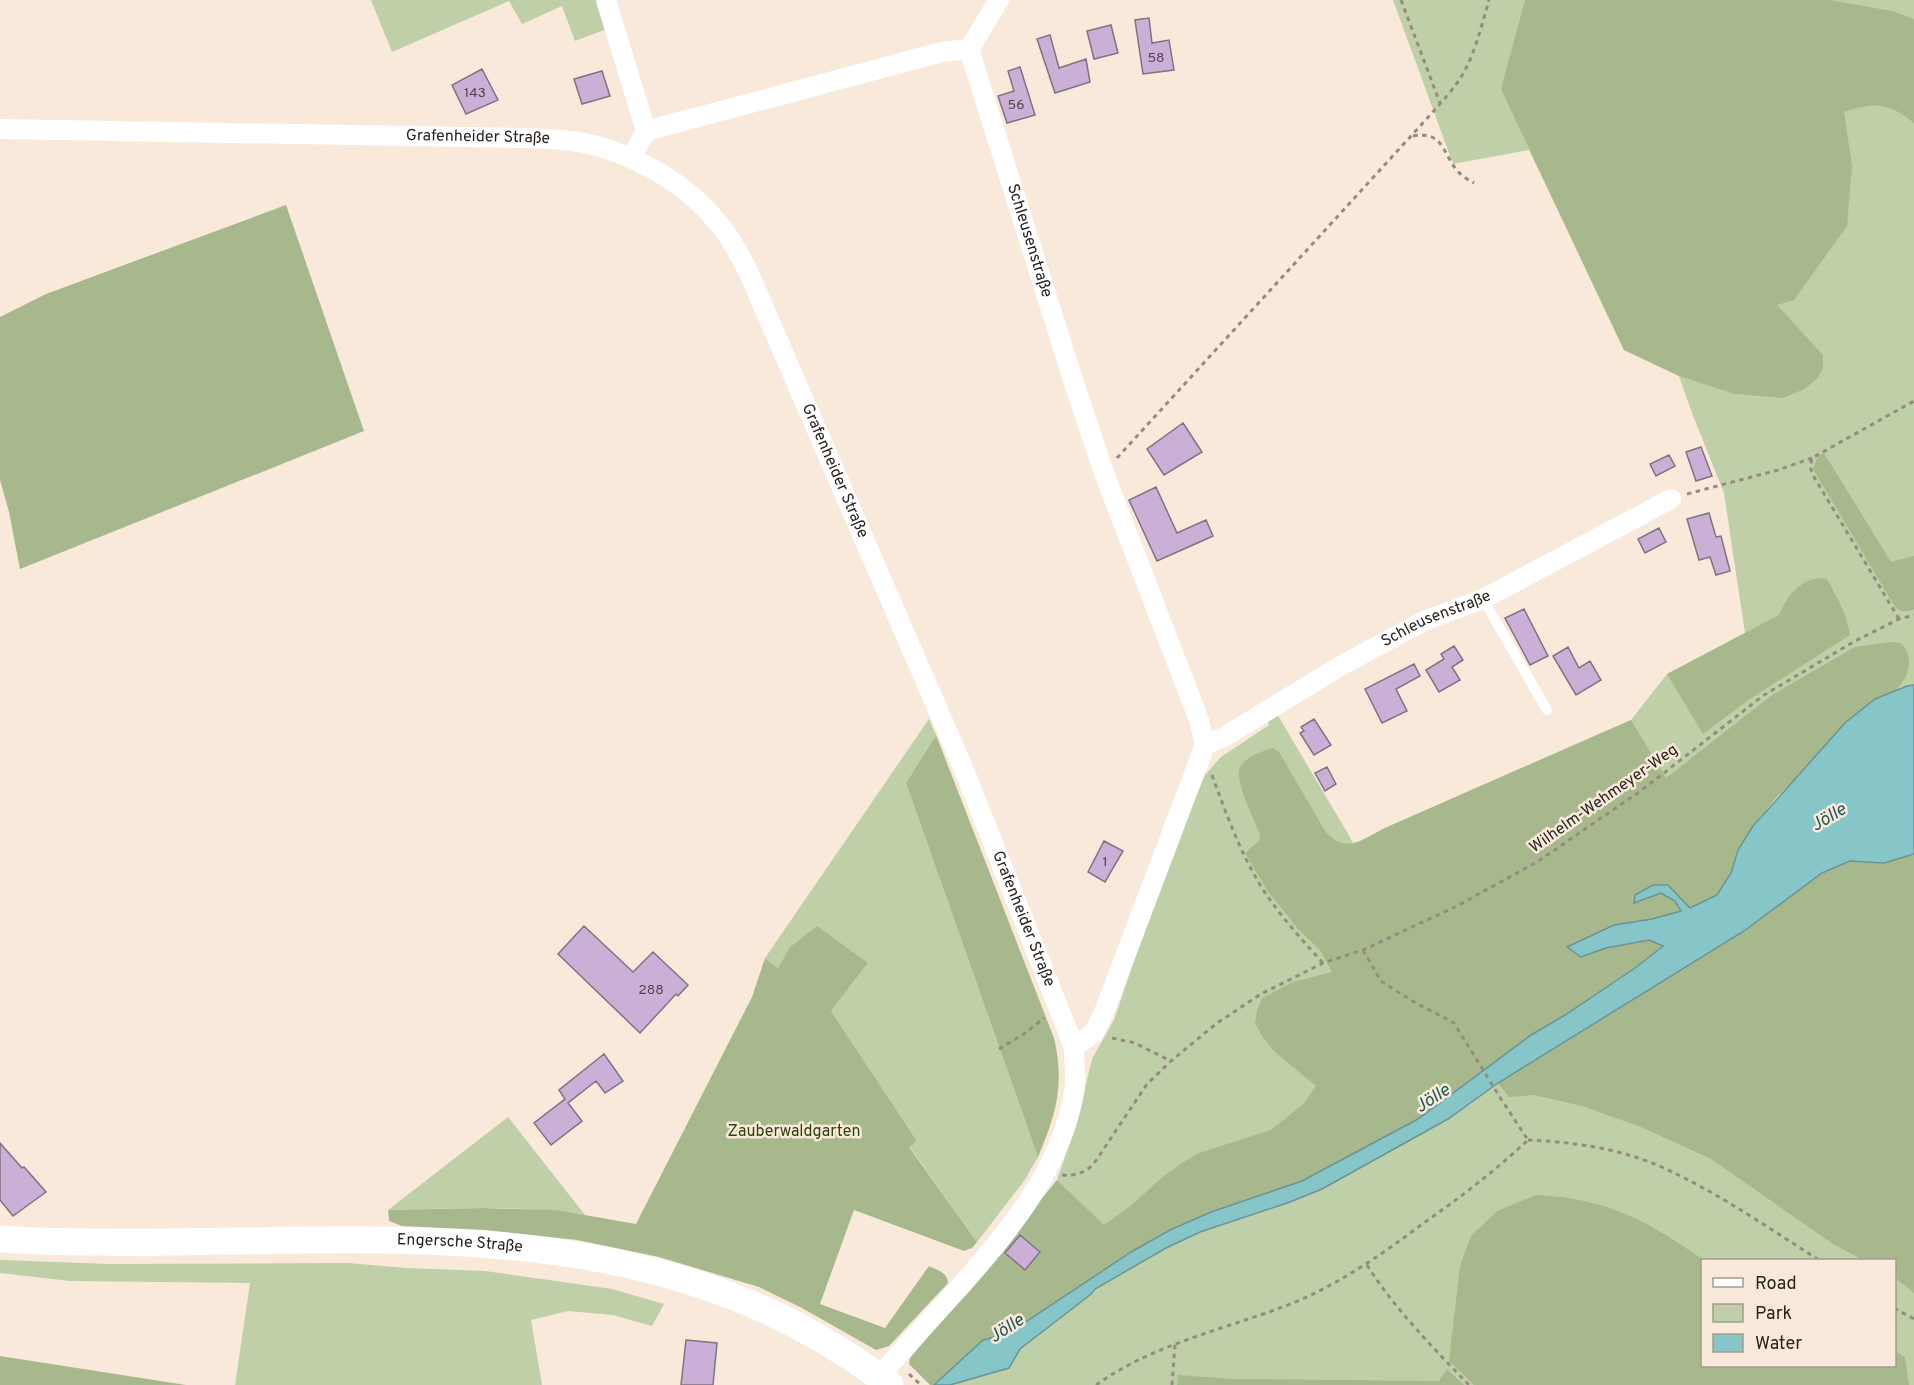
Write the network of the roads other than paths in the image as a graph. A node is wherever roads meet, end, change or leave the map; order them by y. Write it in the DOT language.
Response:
graph roads {
  1 [pos="606,0"];
  2 [pos="999,0"];
  3 [pos="969,49"];
  4 [pos="0,129"];
  5 [pos="646,131"];
  6 [pos="631,158"];
  7 [pos="1671,499"];
  8 [pos="1483,599"];
  9 [pos="1547,710"];
  10 [pos="1204,745"];
  11 [pos="1074,1047"];
  12 [pos="0,1239"];
  13 [pos="884,1381"];
  1 -- 5 [label="street"];
  2 -- 3 [label="street"];
  3 -- 5 [label="street"];
  3 -- 10 [label="street, Schleusenstraße"];
  4 -- 6 [label="street, Grafenheider Straße"];
  5 -- 6 [label="street"];
  6 -- 11 [label="street, Grafenheider Straße"];
  7 -- 8 [label="street, Schleusenstraße"];
  8 -- 9 [label="lane"];
  8 -- 10 [label="street, Schleusenstraße"];
  10 -- 11 [label="street"];
  11 -- 13 [label="street, Grafenheider Straße"];
  12 -- 13 [label="main road, Engersche Straße"];
}
